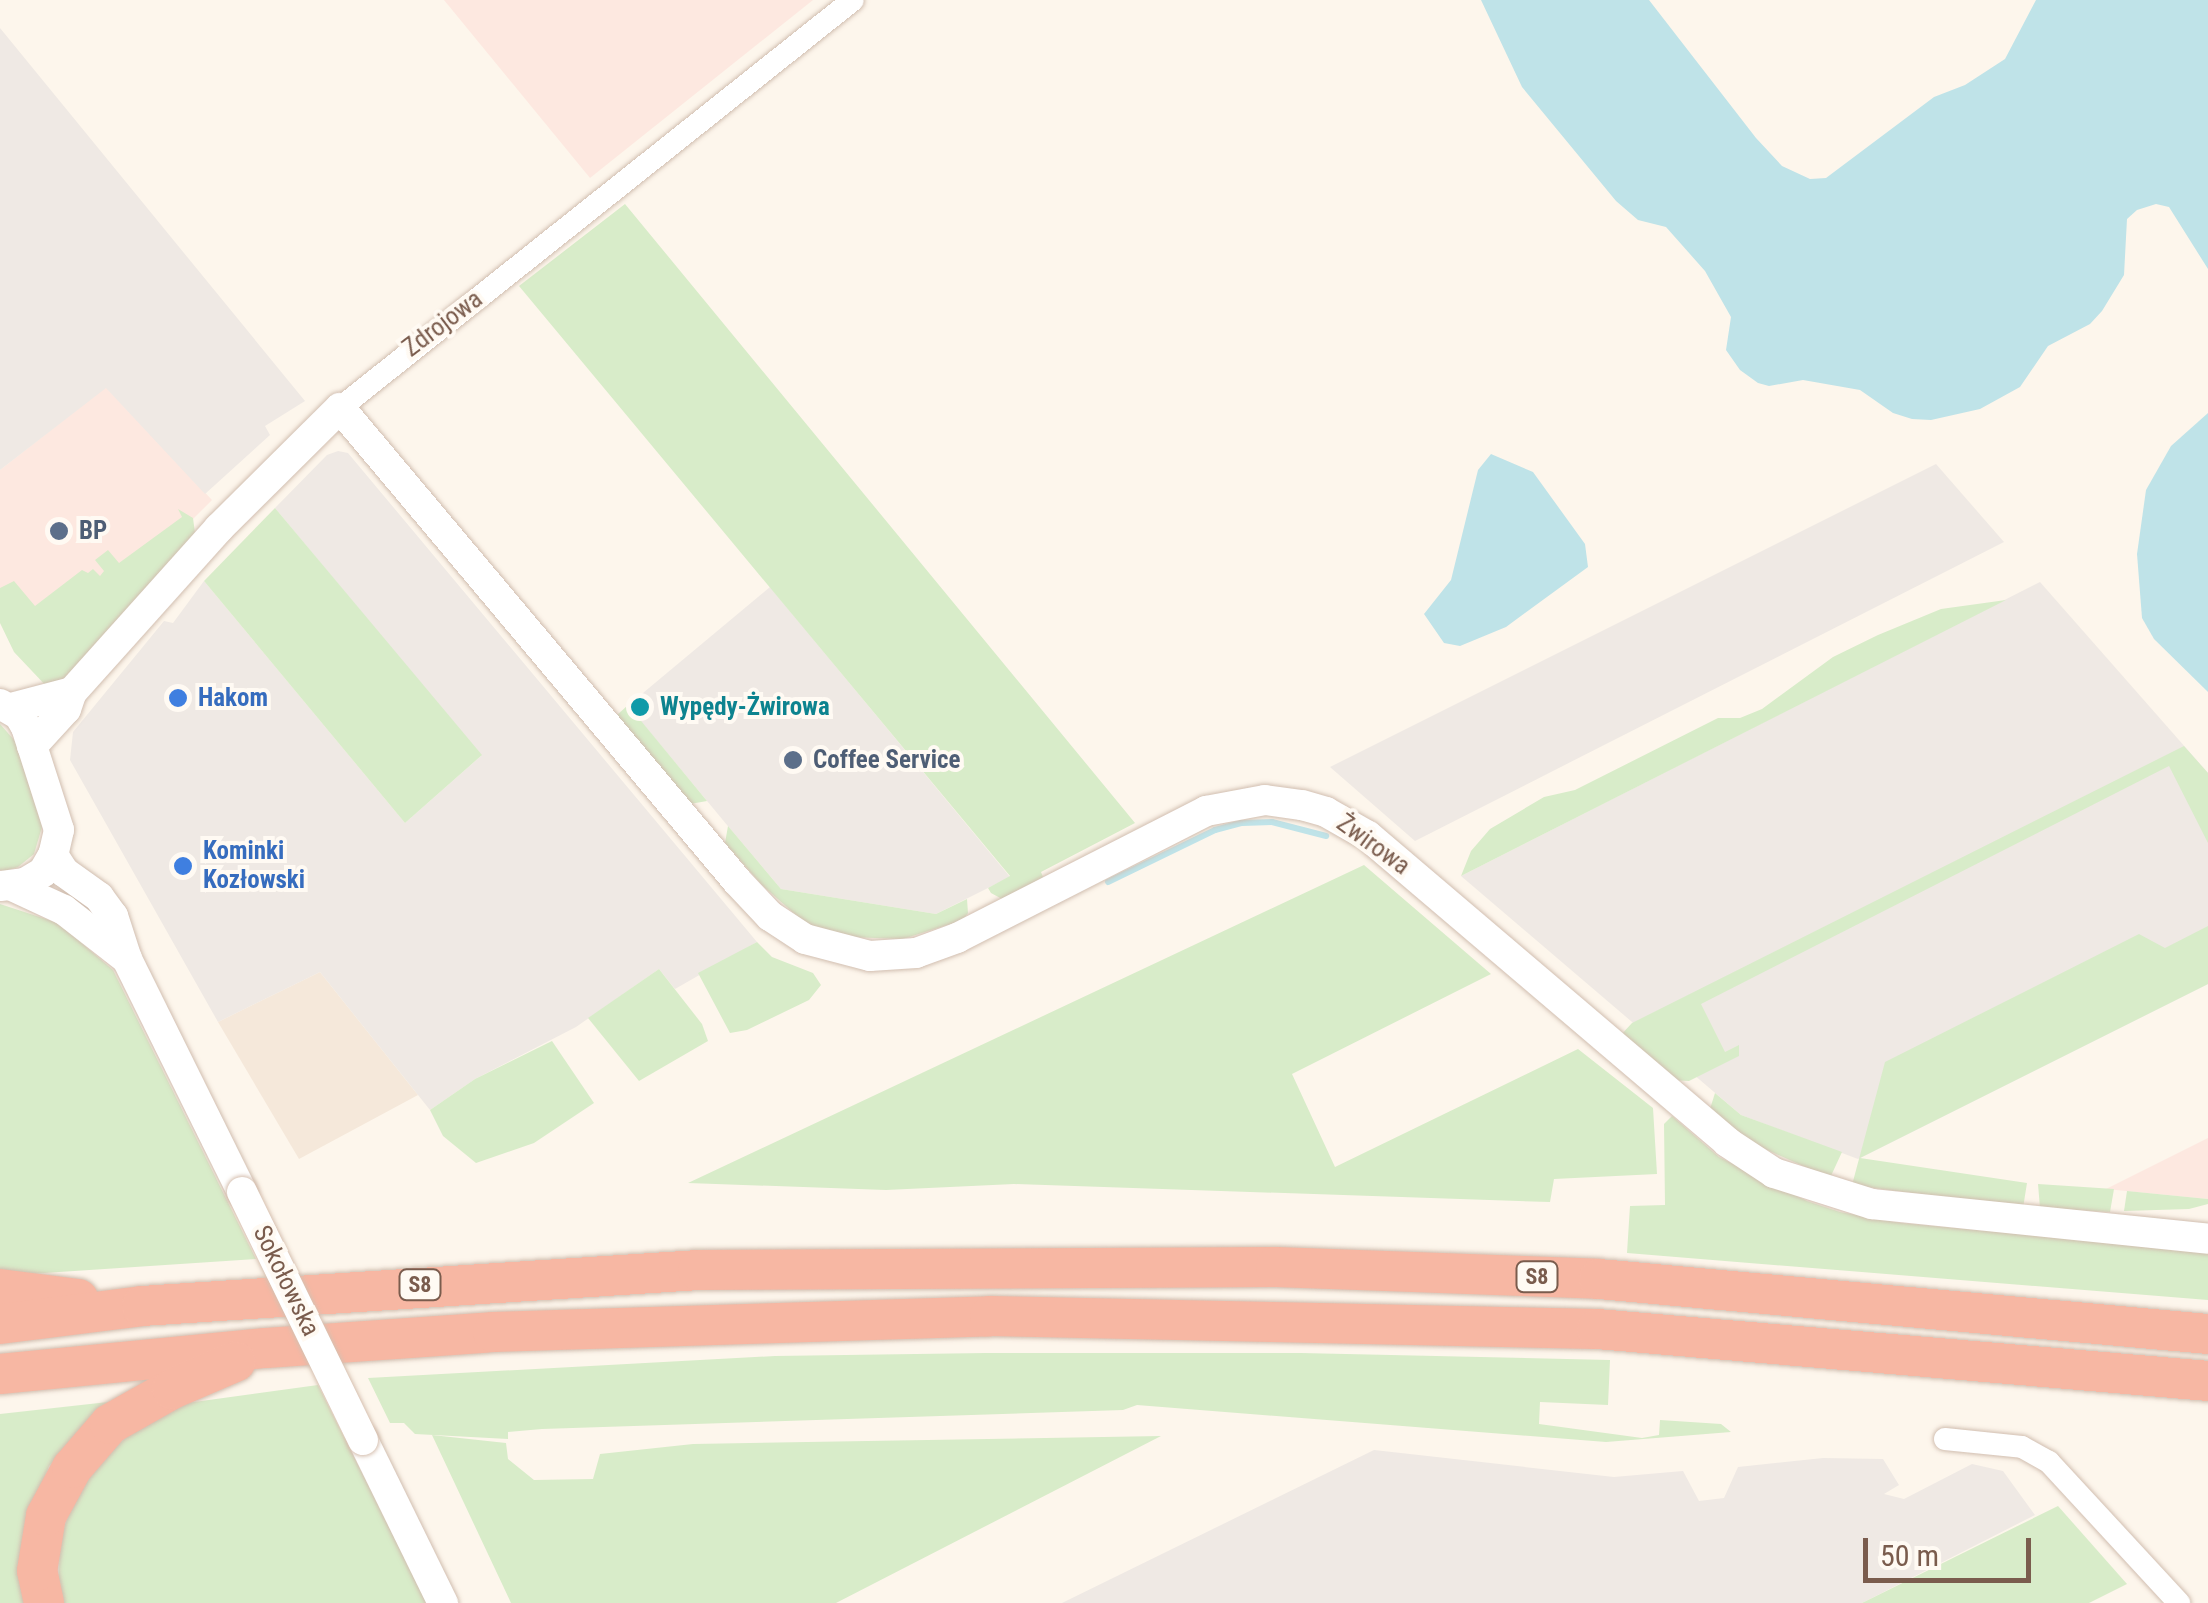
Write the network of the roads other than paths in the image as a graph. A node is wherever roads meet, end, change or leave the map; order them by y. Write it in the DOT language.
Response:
graph roads {
  1 [pos="853,0"];
  2 [pos="340,408"];
  3 [pos="72,692"];
  4 [pos="4,703"];
  5 [pos="32,746"];
  6 [pos="54,855"];
  7 [pos="6,886"];
  8 [pos="127,959"];
  9 [pos="2208,1240"];
  10 [pos="0,1289"];
  11 [pos="142,1306"];
  12 [pos="0,1324"];
  13 [pos="2208,1334"];
  14 [pos="266,1348"];
  15 [pos="0,1374"];
  16 [pos="2208,1381"];
  17 [pos="1945,1439"];
  18 [pos="44,1603"];
  19 [pos="443,1603"];
  20 [pos="2179,1603"];
  1 -- 2 [label="street, Zdrojowa"];
  2 -- 3 [label="street, Zdrojowa"];
  2 -- 9 [label="street, Żwirowa"];
  3 -- 4 [label="street"];
  3 -- 5 [label="street, Zdrojowa"];
  4 -- 5 [label="street"];
  5 -- 6 [label="street"];
  6 -- 7 [label="street"];
  6 -- 8 [label="street, Sokołowska"];
  7 -- 8 [label="street, Sokołowska"];
  8 -- 19 [label="street, Sokołowska, bridge"];
  10 -- 11 [label="highway"];
  11 -- 12 [label="highway, S8"];
  11 -- 13 [label="highway, S8"];
  14 -- 15 [label="highway, S8"];
  14 -- 16 [label="highway, S8"];
  14 -- 18 [label="highway"];
  17 -- 20 [label="street"];
}
